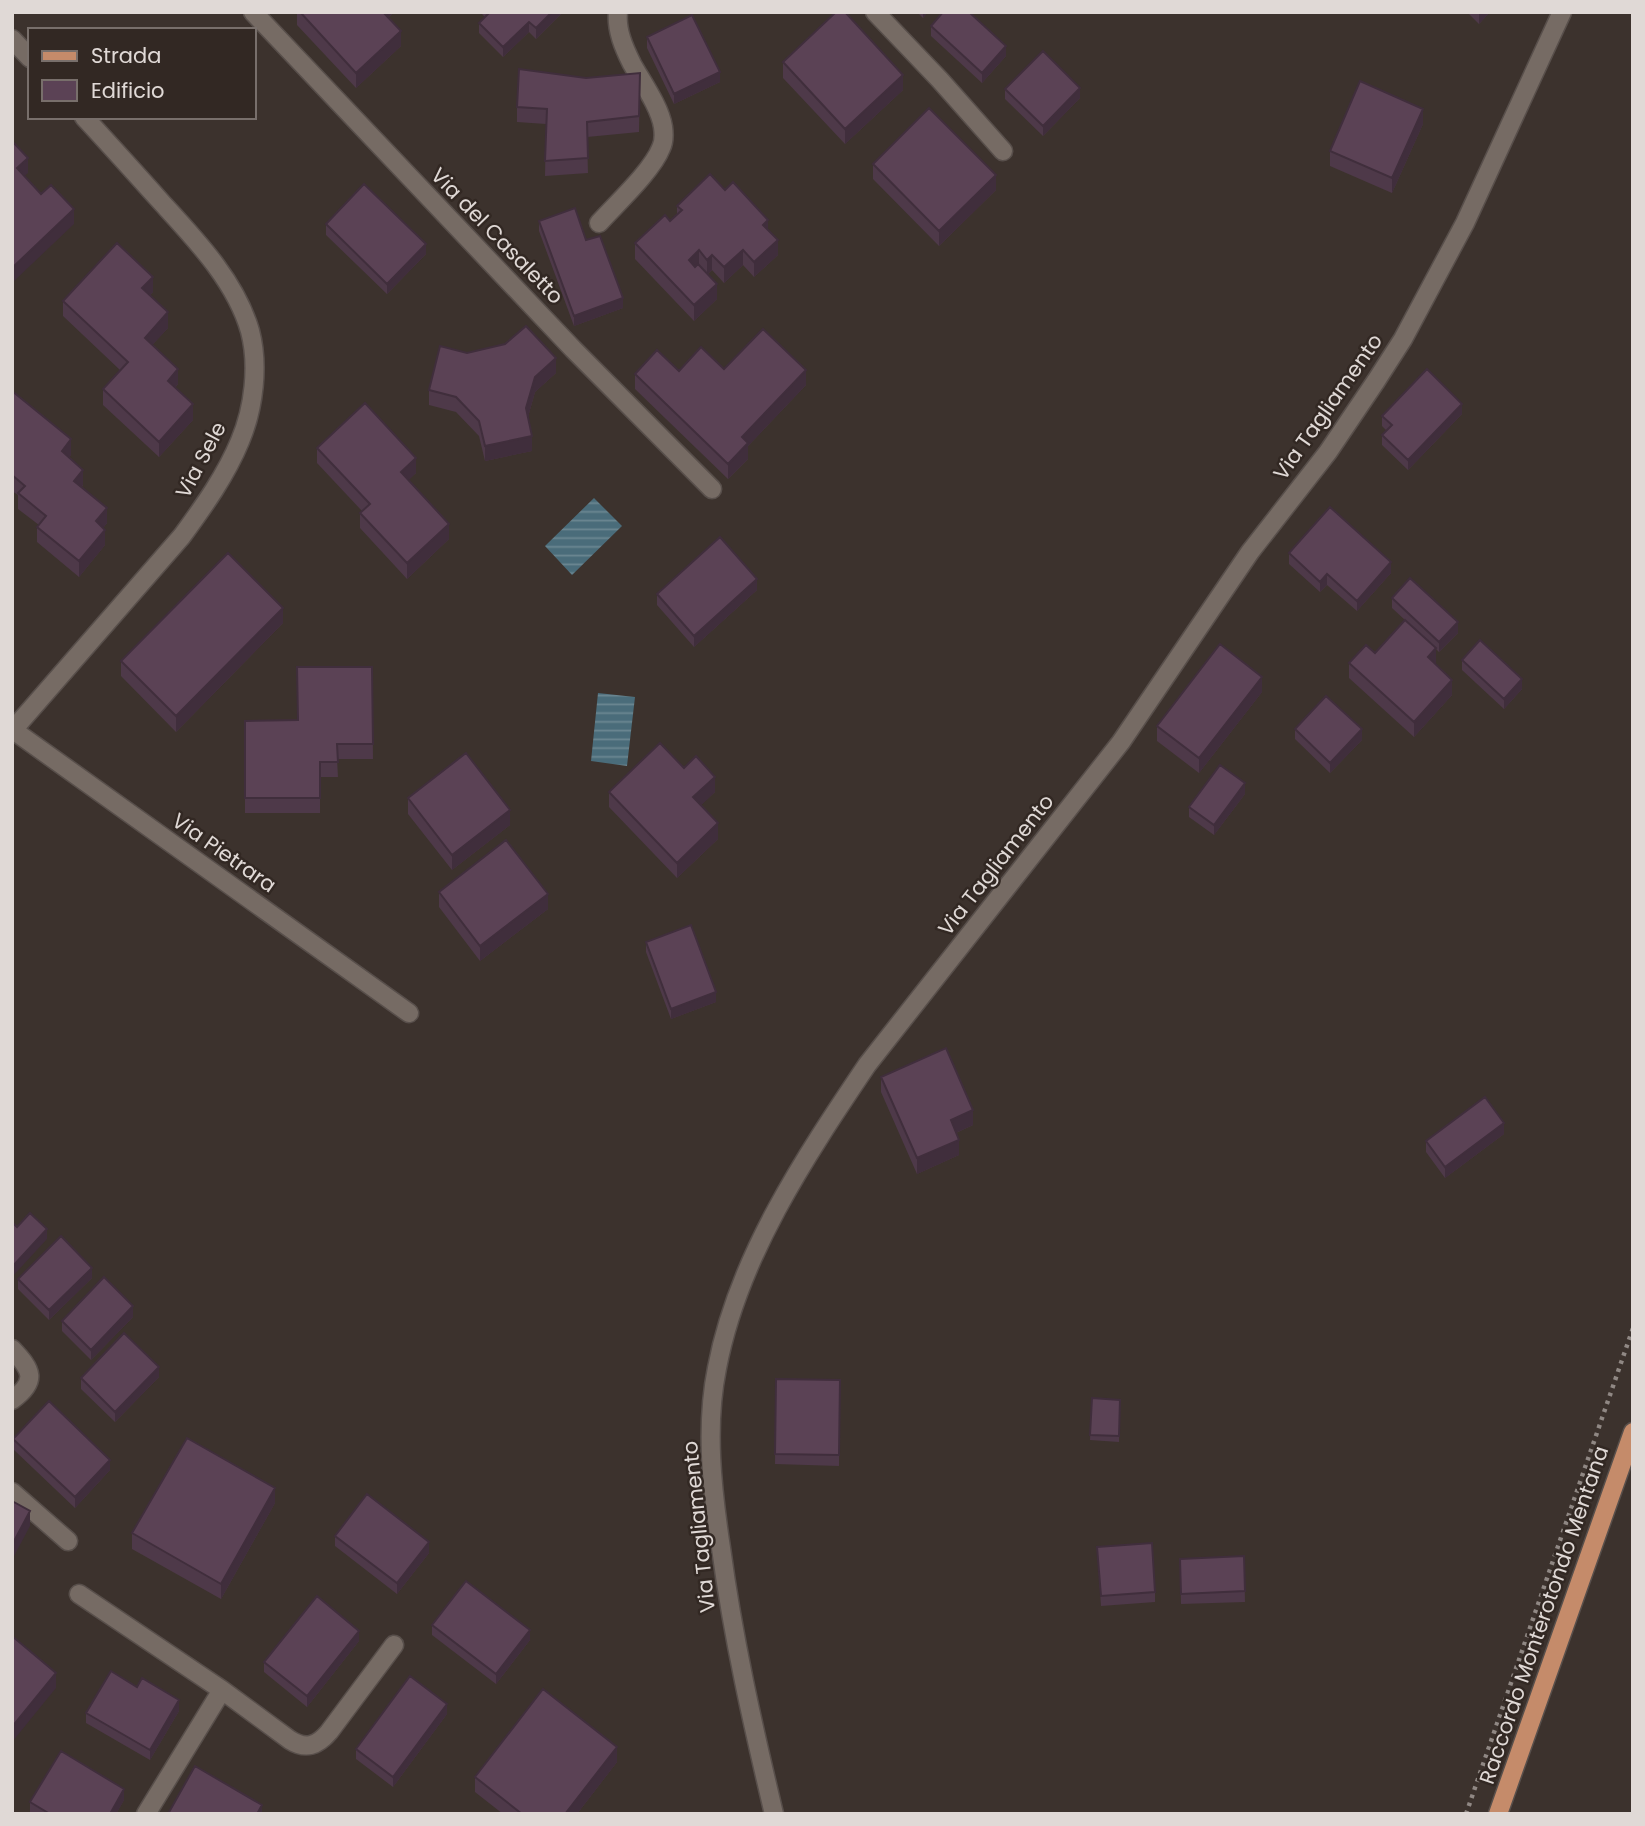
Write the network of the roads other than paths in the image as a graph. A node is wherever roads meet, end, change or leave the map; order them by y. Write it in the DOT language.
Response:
graph roads {
  1 [pos="253,12"];
  2 [pos="618,12"];
  3 [pos="875,12"];
  4 [pos="1562,12"];
  5 [pos="12,39"];
  6 [pos="28,56"];
  7 [pos="86,119"];
  8 [pos="1003,151"];
  9 [pos="599,223"];
  10 [pos="712,489"];
  11 [pos="13,731"];
  12 [pos="409,1013"];
  13 [pos="12,1349"];
  14 [pos="12,1400"];
  15 [pos="1633,1432"];
  16 [pos="12,1492"];
  17 [pos="68,1541"];
  18 [pos="79,1594"];
  19 [pos="394,1645"];
  20 [pos="222,1690"];
  21 [pos="146,1814"];
  22 [pos="774,1814"];
  23 [pos="1498,1814"];
  1 -- 10 [label="street, Via del Casaletto"];
  2 -- 9 [label="street"];
  3 -- 8 [label="street"];
  4 -- 22 [label="street, Via Tagliamento"];
  5 -- 6 [label="street"];
  7 -- 11 [label="street, Via Sele"];
  11 -- 12 [label="street, Via Pietrara"];
  13 -- 14 [label="street"];
  15 -- 23 [label="main road, Raccordo Monterotondo Mentana"];
  16 -- 17 [label="street"];
  18 -- 20 [label="street"];
  19 -- 20 [label="street"];
  20 -- 21 [label="street"];
}
